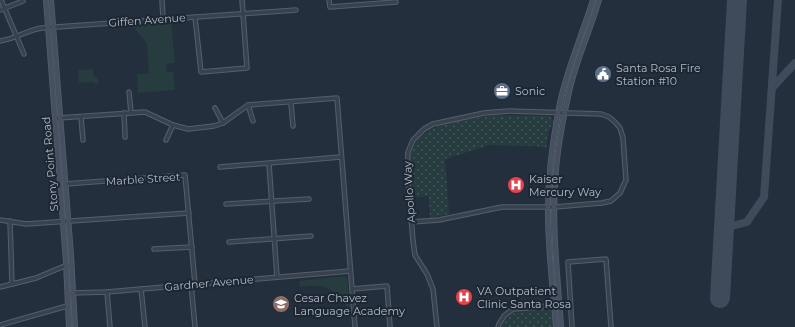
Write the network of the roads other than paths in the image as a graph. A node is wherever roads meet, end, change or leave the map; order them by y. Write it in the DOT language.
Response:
graph roads {
  1 [pos="1,0"];
  2 [pos="46,0"];
  3 [pos="51,0"];
  4 [pos="162,0"];
  5 [pos="242,0"];
  6 [pos="329,0"];
  7 [pos="592,0"];
  8 [pos="598,0"];
  9 [pos="23,1"];
  10 [pos="396,2"];
  11 [pos="5,8"];
  12 [pos="0,10"];
  13 [pos="296,10"];
  14 [pos="243,13"];
  15 [pos="195,16"];
  16 [pos="163,18"];
  17 [pos="48,27"];
  18 [pos="53,27"];
  19 [pos="16,36"];
  20 [pos="0,41"];
  21 [pos="24,54"];
  22 [pos="129,92"];
  23 [pos="291,103"];
  24 [pos="248,105"];
  25 [pos="215,108"];
  26 [pos="124,113"];
  27 [pos="131,113"];
  28 [pos="558,113"];
  29 [pos="564,113"];
  30 [pos="81,117"];
  31 [pos="57,118"];
  32 [pos="253,121"];
  33 [pos="223,123"];
  34 [pos="173,124"];
  35 [pos="293,126"];
  36 [pos="125,137"];
  37 [pos="83,140"];
  38 [pos="166,140"];
  39 [pos="341,158"];
  40 [pos="269,164"];
  41 [pos="220,167"];
  42 [pos="65,184"];
  43 [pos="309,199"];
  44 [pos="272,202"];
  45 [pos="226,204"];
  46 [pos="548,207"];
  47 [pos="554,207"];
  48 [pos="188,213"];
  49 [pos="0,220"];
  50 [pos="10,221"];
  51 [pos="66,222"];
  52 [pos="411,222"];
  53 [pos="311,236"];
  54 [pos="274,239"];
  55 [pos="229,242"];
  56 [pos="192,247"];
  57 [pos="154,249"];
  58 [pos="66,265"];
  59 [pos="350,271"];
  60 [pos="277,277"];
  61 [pos="12,284"];
  62 [pos="193,284"];
  63 [pos="0,287"];
  64 [pos="141,289"];
  65 [pos="352,289"];
  66 [pos="107,292"];
  67 [pos="70,293"];
  68 [pos="559,304"];
  69 [pos="570,304"];
  70 [pos="554,305"];
  71 [pos="68,306"];
  72 [pos="0,325"];
  73 [pos="69,327"];
  74 [pos="75,327"];
  75 [pos="110,327"];
  76 [pos="145,327"];
  77 [pos="195,327"];
  78 [pos="355,327"];
  79 [pos="390,327"];
  80 [pos="437,327"];
  81 [pos="498,327"];
  82 [pos="556,327"];
  83 [pos="561,327"];
  84 [pos="572,327"];
  85 [pos="611,327"];
  1 -- 11 [label="street"];
  2 -- 17 [label="street, Stony Point Road"];
  3 -- 18 [label="street, Stony Point Road"];
  4 -- 16 [label="street"];
  5 -- 14 [label="street"];
  6 -- 10 [label="street"];
  7 -- 28 [label="street"];
  8 -- 29 [label="street"];
  9 -- 11 [label="street"];
  11 -- 12 [label="street"];
  11 -- 19 [label="street"];
  13 -- 14 [label="street, Giffen Avenue"];
  14 -- 15 [label="street, Giffen Avenue"];
  14 -- 15 [label="street"];
  15 -- 16 [label="street, Giffen Avenue"];
  16 -- 18 [label="street, Giffen Avenue"];
  17 -- 18 [label="street, Giffen Avenue"];
  17 -- 19 [label="street, Giffen Avenue"];
  17 -- 31 [label="street, Stony Point Road"];
  18 -- 31 [label="street, Stony Point Road"];
  19 -- 20 [label="street, Giffen Avenue"];
  19 -- 21 [label="street"];
  22 -- 27 [label="street"];
  23 -- 24 [label="street"];
  23 -- 35 [label="street"];
  23 -- 39 [label="street"];
  24 -- 32 [label="street"];
  24 -- 33 [label="street"];
  25 -- 33 [label="street"];
  26 -- 27 [label="street"];
  26 -- 30 [label="street"];
  26 -- 36 [label="street"];
  27 -- 34 [label="street"];
  28 -- 29 [label="street, Apollo Way"];
  28 -- 46 [label="street"];
  28 -- 52 [label="street, Apollo Way"];
  29 -- 47 [label="street"];
  29 -- 47 [label="street, Apollo Way"];
  30 -- 31 [label="street"];
  30 -- 37 [label="street"];
  31 -- 42 [label="street, Stony Point Road"];
  31 -- 51 [label="street, Stony Point Road"];
  33 -- 34 [label="street"];
  34 -- 38 [label="street"];
  39 -- 40 [label="street"];
  39 -- 59 [label="street"];
  40 -- 41 [label="street"];
  40 -- 44 [label="street"];
  42 -- 48 [label="street, Marble Street"];
  42 -- 51 [label="street, Stony Point Road"];
  43 -- 44 [label="street"];
  44 -- 45 [label="street"];
  44 -- 54 [label="street"];
  46 -- 47 [label="street, Apollo Way"];
  46 -- 52 [label="street, Apollo Way"];
  46 -- 70 [label="street"];
  47 -- 68 [label="street"];
  48 -- 51 [label="street"];
  48 -- 56 [label="street, Marble Street"];
  49 -- 50 [label="street"];
  50 -- 51 [label="street"];
  50 -- 61 [label="street"];
  51 -- 58 [label="street, Stony Point Road"];
  51 -- 67 [label="street, Stony Point Road"];
  52 -- 80 [label="street, Apollo Way"];
  53 -- 54 [label="street"];
  54 -- 55 [label="street"];
  54 -- 60 [label="street"];
  56 -- 57 [label="street"];
  56 -- 62 [label="street, Marble Street"];
  58 -- 61 [label="street"];
  58 -- 67 [label="street, Stony Point Road"];
  59 -- 60 [label="street, Gardner Avenue"];
  59 -- 65 [label="street"];
  60 -- 62 [label="street, Gardner Avenue"];
  61 -- 63 [label="street"];
  62 -- 64 [label="street, Gardner Avenue"];
  62 -- 77 [label="street, Marble Street"];
  64 -- 66 [label="street, Gardner Avenue"];
  64 -- 76 [label="street"];
  65 -- 78 [label="street"];
  65 -- 79 [label="street"];
  66 -- 67 [label="street, Gardner Avenue"];
  66 -- 75 [label="street"];
  67 -- 71 [label="street, Stony Point Road"];
  67 -- 74 [label="street, Stony Point Road"];
  68 -- 69 [label="street"];
  68 -- 70 [label="street"];
  68 -- 83 [label="street"];
  69 -- 84 [label="street"];
  69 -- 85 [label="street"];
  70 -- 81 [label="street"];
  70 -- 82 [label="street"];
  71 -- 72 [label="street"];
  71 -- 73 [label="street, Stony Point Road"];
}
